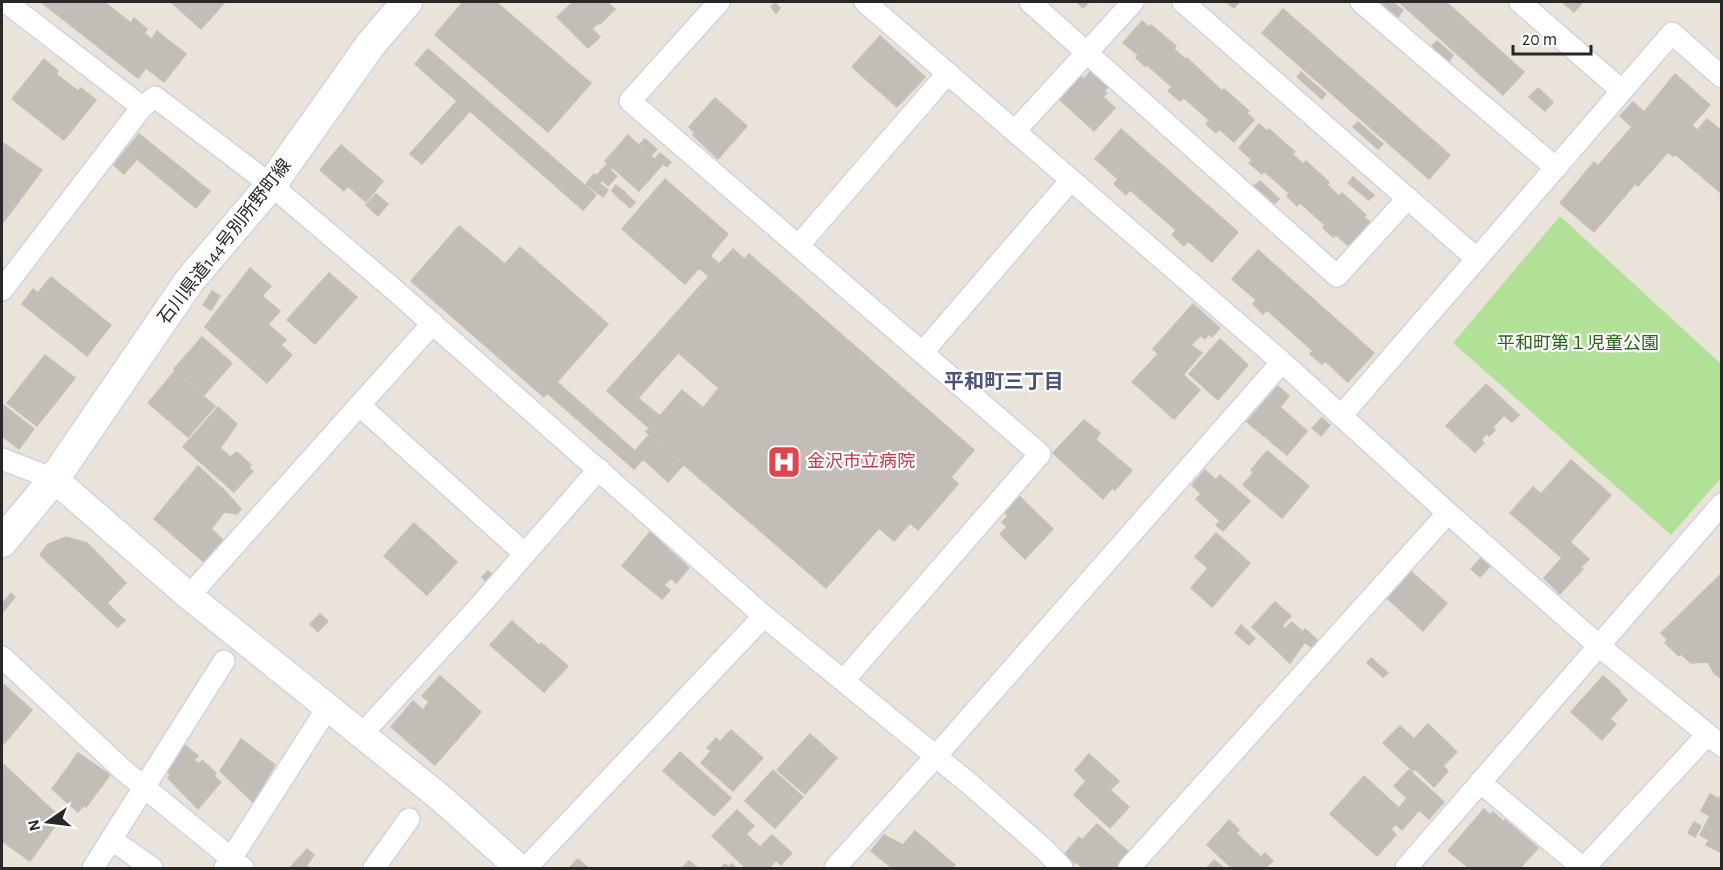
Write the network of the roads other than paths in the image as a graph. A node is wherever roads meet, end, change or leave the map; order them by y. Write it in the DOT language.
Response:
graph roads {
  1 [pos="6,2"];
  2 [pos="407,2"];
  3 [pos="719,2"];
  4 [pos="865,2"];
  5 [pos="1030,2"];
  6 [pos="1133,2"];
  7 [pos="1184,2"];
  8 [pos="1361,2"];
  9 [pos="1520,2"];
  10 [pos="1088,52"];
  11 [pos="948,73"];
  12 [pos="1722,77"];
  13 [pos="1622,91"];
  14 [pos="142,106"];
  15 [pos="1015,131"];
  16 [pos="1556,168"];
  17 [pos="1071,180"];
  18 [pos="271,185"];
  19 [pos="1408,198"];
  20 [pos="798,246"];
  21 [pos="1478,259"];
  22 [pos="2,290"];
  23 [pos="433,323"];
  24 [pos="922,353"];
  25 [pos="1282,362"];
  26 [pos="359,405"];
  27 [pos="1341,416"];
  28 [pos="2,459"];
  29 [pos="599,469"];
  30 [pos="54,479"];
  31 [pos="1722,504"];
  32 [pos="1448,513"];
  33 [pos="2,542"];
  34 [pos="525,554"];
  35 [pos="189,596"];
  36 [pos="764,616"];
  37 [pos="1599,646"];
  38 [pos="2,657"];
  39 [pos="224,661"];
  40 [pos="844,680"];
  41 [pos="328,706"];
  42 [pos="362,734"];
  43 [pos="1714,740"];
  44 [pos="936,756"];
  45 [pos="1480,782"];
  46 [pos="143,786"];
  47 [pos="409,819"];
  48 [pos="111,839"];
  49 [pos="233,865"];
  50 [pos="93,868"];
  51 [pos="152,868"];
  52 [pos="374,868"];
  53 [pos="519,868"];
  54 [pos="526,868"];
  55 [pos="835,868"];
  56 [pos="1062,868"];
  57 [pos="1129,868"];
  58 [pos="1406,868"];
  59 [pos="1583,868"];
  1 -- 14 [label="street"];
  2 -- 18 [label="main road, 石川県道144号別所野町線"];
  3 -- 20 [label="street"];
  4 -- 11 [label="street"];
  5 -- 10 [label="street"];
  6 -- 10 [label="street"];
  7 -- 19 [label="street"];
  8 -- 16 [label="street"];
  9 -- 13 [label="street"];
  10 -- 15 [label="street"];
  10 -- 19 [label="street"];
  11 -- 15 [label="street"];
  11 -- 20 [label="street"];
  12 -- 13 [label="street"];
  13 -- 16 [label="street"];
  14 -- 18 [label="street"];
  14 -- 22 [label="street"];
  15 -- 17 [label="street"];
  16 -- 21 [label="street"];
  17 -- 24 [label="street"];
  17 -- 25 [label="street"];
  18 -- 23 [label="street"];
  18 -- 30 [label="main road, 石川県道144号別所野町線"];
  19 -- 21 [label="street"];
  20 -- 24 [label="street"];
  21 -- 27 [label="street"];
  23 -- 26 [label="street"];
  23 -- 29 [label="street"];
  24 -- 40 [label="street"];
  25 -- 27 [label="street"];
  25 -- 44 [label="street"];
  26 -- 34 [label="street"];
  26 -- 35 [label="street"];
  27 -- 32 [label="street"];
  28 -- 30 [label="street"];
  29 -- 34 [label="street"];
  29 -- 36 [label="street"];
  30 -- 33 [label="main road, 石川県道144号別所野町線"];
  30 -- 35 [label="street"];
  31 -- 37 [label="street"];
  32 -- 37 [label="street"];
  32 -- 57 [label="street"];
  34 -- 42 [label="street"];
  35 -- 41 [label="street"];
  36 -- 40 [label="street"];
  36 -- 54 [label="street"];
  37 -- 43 [label="street"];
  37 -- 45 [label="street"];
  38 -- 46 [label="street"];
  39 -- 46 [label="street"];
  40 -- 44 [label="street"];
  41 -- 42 [label="street"];
  41 -- 49 [label="street"];
  42 -- 53 [label="street"];
  43 -- 59 [label="street"];
  44 -- 55 [label="street"];
  44 -- 56 [label="street"];
  45 -- 58 [label="street"];
  45 -- 59 [label="street"];
  46 -- 48 [label="street"];
  46 -- 49 [label="street"];
  47 -- 52 [label="street"];
  48 -- 50 [label="street"];
  48 -- 51 [label="street"];
}
